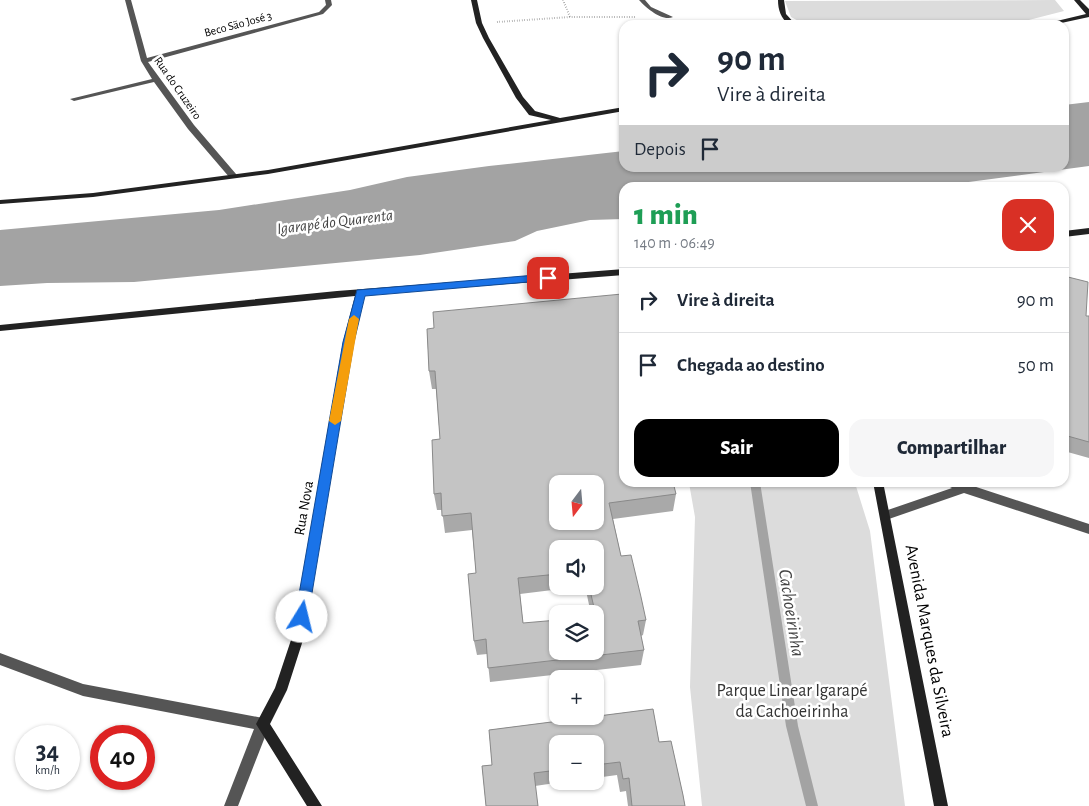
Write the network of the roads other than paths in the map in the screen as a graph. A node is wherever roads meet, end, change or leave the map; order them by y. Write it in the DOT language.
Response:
graph roads {
  1 [pos="128,0"];
  2 [pos="328,0"];
  3 [pos="474,0"];
  4 [pos="642,0"];
  5 [pos="781,0"];
  6 [pos="1077,0"];
  7 [pos="1089,15"];
  8 [pos="670,17"];
  9 [pos="787,20"];
  10 [pos="1066,20"];
  11 [pos="144,61"];
  12 [pos="156,80"];
  13 [pos="74,99"];
  14 [pos="619,110"];
  15 [pos="562,120"];
  16 [pos="233,176"];
  17 [pos="0,202"];
  18 [pos="1089,231"];
  19 [pos="1069,233"];
  20 [pos="619,272"];
  21 [pos="360,292"];
  22 [pos="0,328"];
  23 [pos="879,487"];
  24 [pos="960,487"];
  25 [pos="964,489"];
  26 [pos="886,515"];
  27 [pos="1089,530"];
  28 [pos="0,659"];
  29 [pos="263,724"];
  30 [pos="231,806"];
  31 [pos="316,806"];
  32 [pos="941,806"];
  1 -- 11 [label="street, Rua do Cruzeiro"];
  2 -- 11 [label="street, Beco São José 3"];
  3 -- 15 [label="street"];
  4 -- 8 [label="street"];
  5 -- 9 [label="street"];
  6 -- 7 [label="street"];
  7 -- 10 [label="street"];
  11 -- 12 [label="street, Rua do Cruzeiro"];
  12 -- 13 [label="street"];
  12 -- 16 [label="street, Rua do Cruzeiro"];
  14 -- 15 [label="street"];
  15 -- 16 [label="street"];
  16 -- 17 [label="street"];
  18 -- 19 [label="street"];
  20 -- 21 [label="street"];
  21 -- 22 [label="street"];
  21 -- 29 [label="street, Rua Nova"];
  23 -- 26 [label="street, Avenida Marques da Silveira"];
  24 -- 25 [label="street"];
  25 -- 26 [label="street"];
  25 -- 27 [label="street"];
  26 -- 32 [label="street, Avenida Marques da Silveira"];
  28 -- 29 [label="street"];
  29 -- 30 [label="street, Rua Nova"];
  29 -- 31 [label="street"];
}
